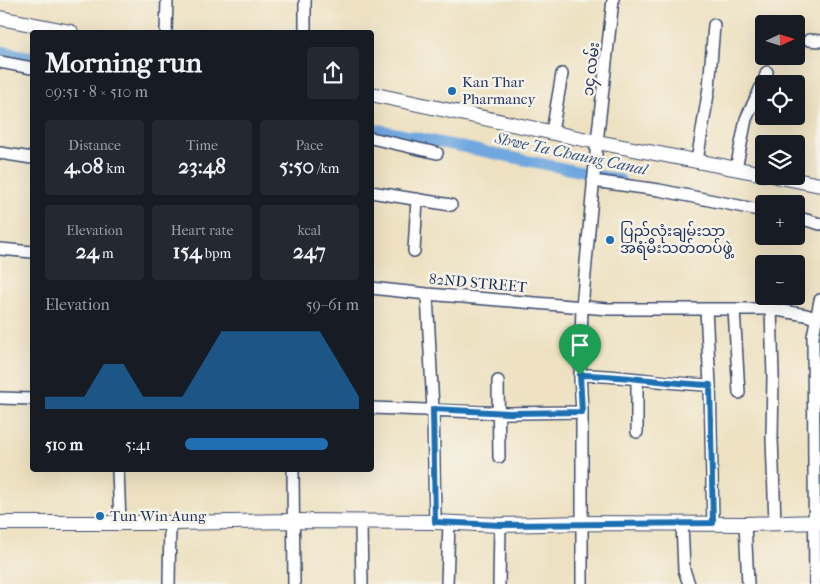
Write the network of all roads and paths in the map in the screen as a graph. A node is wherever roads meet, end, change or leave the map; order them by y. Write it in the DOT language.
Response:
graph roads {
  1 [pos="167,0"];
  2 [pos="306,0"];
  3 [pos="613,0"];
  4 [pos="0,18"];
  5 [pos="714,25"];
  6 [pos="61,30"];
  7 [pos="166,30"];
  8 [pos="305,30"];
  9 [pos="0,62"];
  10 [pos="30,68"];
  11 [pos="767,72"];
  12 [pos="562,74"];
  13 [pos="374,95"];
  14 [pos="552,132"];
  15 [pos="374,139"];
  16 [pos="597,142"];
  17 [pos="0,153"];
  18 [pos="437,154"];
  19 [pos="30,158"];
  20 [pos="697,161"];
  21 [pos="736,169"];
  22 [pos="755,172"];
  23 [pos="593,181"];
  24 [pos="805,181"];
  25 [pos="820,184"];
  26 [pos="374,192"];
  27 [pos="417,199"];
  28 [pos="451,205"];
  29 [pos="755,209"];
  30 [pos="805,220"];
  31 [pos="820,224"];
  32 [pos="0,249"];
  33 [pos="414,251"];
  34 [pos="30,252"];
  35 [pos="374,288"];
  36 [pos="427,294"];
  37 [pos="820,300"];
  38 [pos="582,307"];
  39 [pos="706,309"];
  40 [pos="734,309"];
  41 [pos="771,309"];
  42 [pos="815,318"];
  43 [pos="816,373"];
  44 [pos="580,375"];
  45 [pos="637,380"];
  46 [pos="498,381"];
  47 [pos="710,385"];
  48 [pos="738,394"];
  49 [pos="0,398"];
  50 [pos="30,399"];
  51 [pos="374,408"];
  52 [pos="433,409"];
  53 [pos="582,412"];
  54 [pos="500,413"];
  55 [pos="636,432"];
  56 [pos="499,458"];
  57 [pos="118,472"];
  58 [pos="293,472"];
  59 [pos="294,521"];
  60 [pos="361,522"];
  61 [pos="442,522"];
  62 [pos="817,522"];
  63 [pos="0,523"];
  64 [pos="120,523"];
  65 [pos="582,523"];
  66 [pos="682,523"];
  67 [pos="713,523"];
  68 [pos="775,523"];
  69 [pos="170,524"];
  70 [pos="745,524"];
  71 [pos="500,525"];
  72 [pos="169,584"];
  73 [pos="294,584"];
  74 [pos="362,584"];
  75 [pos="447,584"];
  76 [pos="498,584"];
  77 [pos="582,584"];
  78 [pos="690,584"];
  79 [pos="748,584"];
  80 [pos="815,584"];
  1 -- 7 [label="street"];
  2 -- 8 [label="street"];
  3 -- 16 [label="street, ၁၄ လမ်း"];
  4 -- 6 [label="street"];
  5 -- 20 [label="street"];
  9 -- 10 [label="street"];
  11 -- 21 [label="street"];
  12 -- 14 [label="street"];
  13 -- 14 [label="street"];
  14 -- 16 [label="street"];
  15 -- 18 [label="street"];
  16 -- 20 [label="street"];
  16 -- 23 [label="street, ၁၄ လမ်း"];
  17 -- 19 [label="street"];
  20 -- 21 [label="street"];
  21 -- 22 [label="street"];
  23 -- 29 [label="street"];
  23 -- 38 [label="street, ၁၄ လမ်း"];
  24 -- 25 [label="street"];
  26 -- 27 [label="street"];
  27 -- 28 [label="street"];
  27 -- 33 [label="street"];
  30 -- 31 [label="street"];
  32 -- 34 [label="street"];
  35 -- 36 [label="street, 82ND STREET"];
  36 -- 38 [label="street, 82ND STREET"];
  36 -- 52 [label="street"];
  37 -- 42 [label="street"];
  38 -- 39 [label="street, 82ND STREET"];
  38 -- 44 [label="street, ၁၄ လမ်း"];
  39 -- 40 [label="street, 82ND STREET"];
  39 -- 47 [label="street"];
  40 -- 41 [label="street, 82ND STREET"];
  40 -- 48 [label="street"];
  41 -- 42 [label="street, 82ND STREET"];
  41 -- 68 [label="street"];
  42 -- 43 [label="street"];
  43 -- 62 [label="street"];
  44 -- 45 [label="street"];
  44 -- 53 [label="street, ၁၄ လမ်း"];
  45 -- 47 [label="street"];
  45 -- 55 [label="street"];
  46 -- 54 [label="street"];
  47 -- 67 [label="street"];
  49 -- 50 [label="street"];
  51 -- 52 [label="street"];
  52 -- 54 [label="street"];
  52 -- 61 [label="street"];
  53 -- 54 [label="street"];
  53 -- 65 [label="street, ၁၄ လမ်း"];
  54 -- 56 [label="street"];
  57 -- 64 [label="street"];
  58 -- 59 [label="street"];
  59 -- 60 [label="street"];
  59 -- 69 [label="street"];
  59 -- 73 [label="street"];
  60 -- 61 [label="street"];
  60 -- 74 [label="street"];
  61 -- 71 [label="street"];
  61 -- 75 [label="street"];
  62 -- 68 [label="street"];
  62 -- 80 [label="street"];
  63 -- 64 [label="street"];
  64 -- 69 [label="street"];
  65 -- 66 [label="street"];
  65 -- 71 [label="street"];
  65 -- 77 [label="street, ၁၄ လမ်း"];
  66 -- 67 [label="street"];
  66 -- 78 [label="street"];
  67 -- 70 [label="street"];
  68 -- 70 [label="street"];
  69 -- 72 [label="street"];
  70 -- 79 [label="street"];
  71 -- 76 [label="street"];
}
